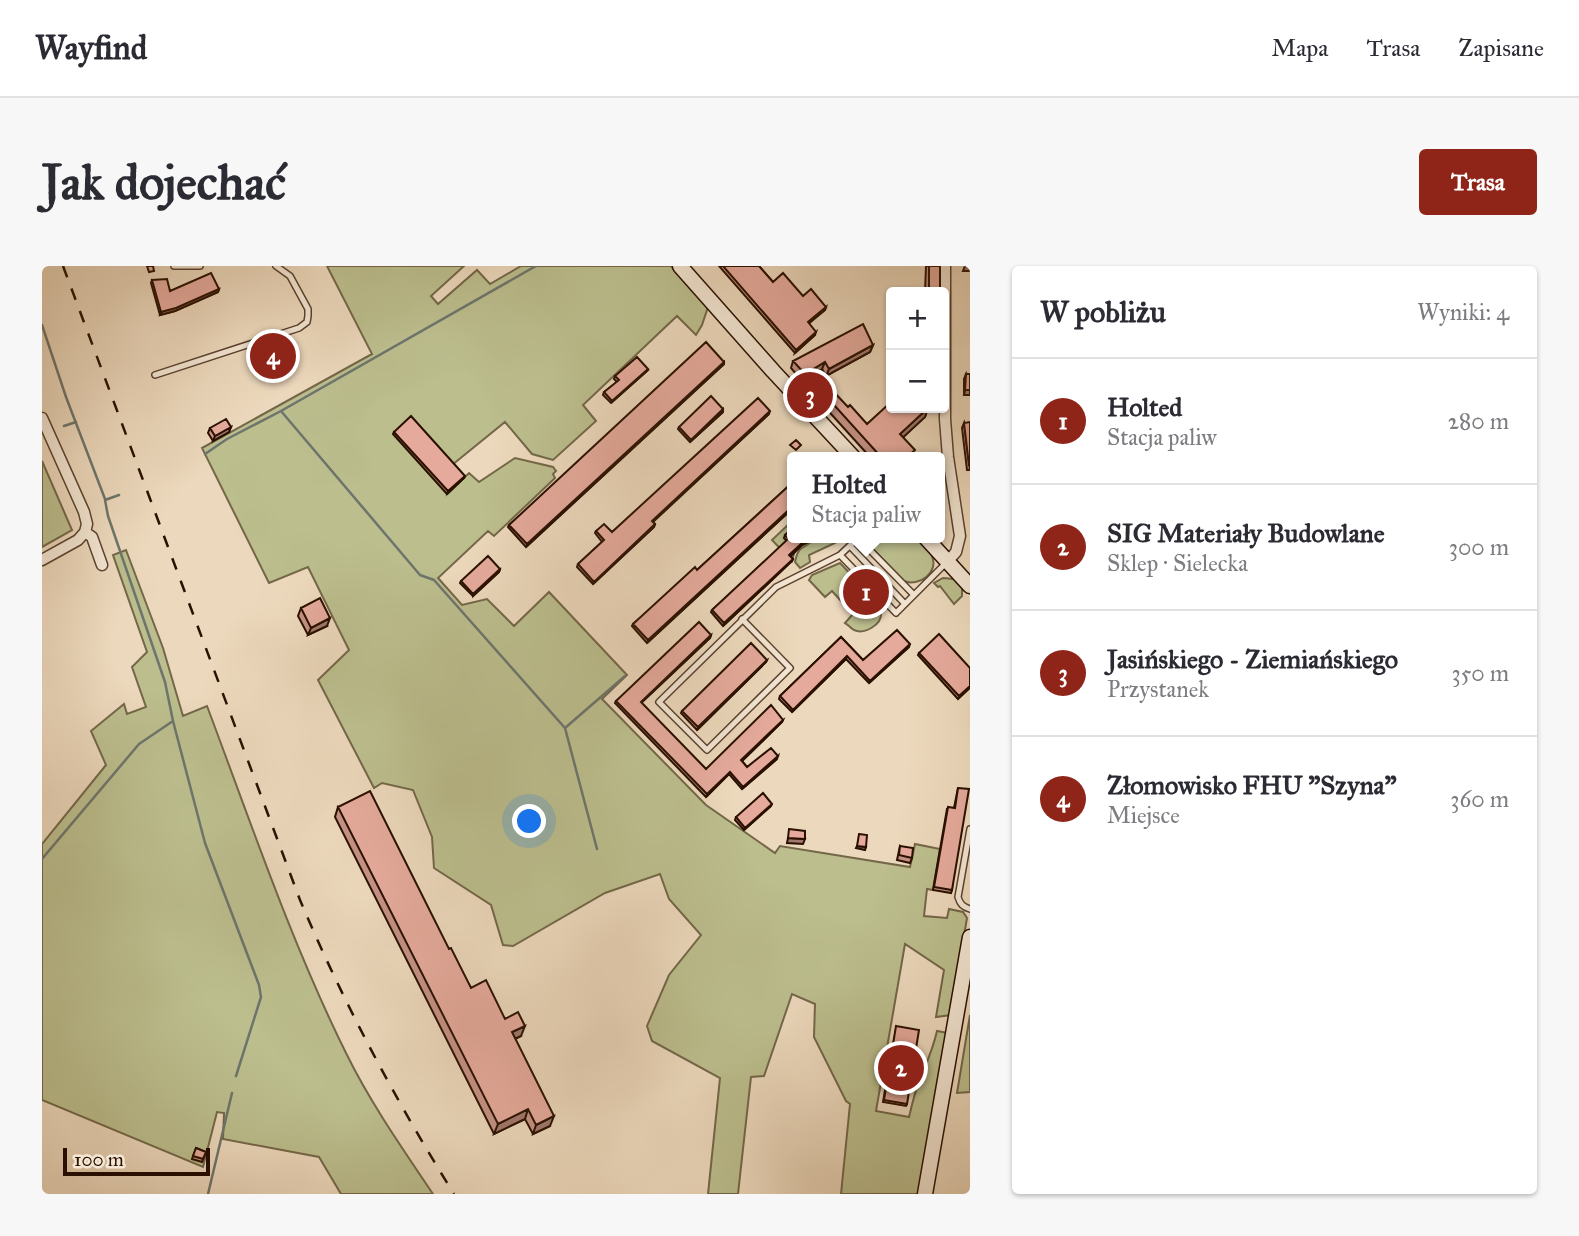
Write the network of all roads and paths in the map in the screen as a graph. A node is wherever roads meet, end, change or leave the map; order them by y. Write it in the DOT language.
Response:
graph roads {
  1 [pos="174,266"];
  2 [pos="200,266"];
  3 [pos="276,266"];
  4 [pos="680,266"];
  5 [pos="945,266"];
  6 [pos="155,375"];
  7 [pos="42,418"];
  8 [pos="848,452"];
  9 [pos="85,532"];
  10 [pos="853,543"];
  11 [pos="863,543"];
  12 [pos="931,543"];
  13 [pos="850,546"];
  14 [pos="840,555"];
  15 [pos="42,560"];
  16 [pos="948,561"];
  17 [pos="102,565"];
  18 [pos="970,586"];
  19 [pos="914,595"];
  20 [pos="905,604"];
  21 [pos="742,619"];
  22 [pos="970,829"];
  23 [pos="970,909"];
  24 [pos="970,937"];
  25 [pos="925,1194"];
  1 -- 2 [label="lane"];
  3 -- 6 [label="lane"];
  4 -- 8 [label="street"];
  5 -- 16 [label="street"];
  7 -- 9 [label="street"];
  9 -- 15 [label="street"];
  9 -- 17 [label="street"];
  10 -- 13 [label="lane"];
  11 -- 19 [label="lane"];
  12 -- 16 [label="street"];
  13 -- 14 [label="lane"];
  13 -- 20 [label="lane"];
  14 -- 20 [label="lane"];
  14 -- 21 [label="lane"];
  16 -- 18 [label="street"];
  16 -- 19 [label="lane"];
  19 -- 20 [label="lane"];
  21 -- 21 [label="lane"];
  22 -- 23 [label="lane"];
  24 -- 25 [label="street"];
}
